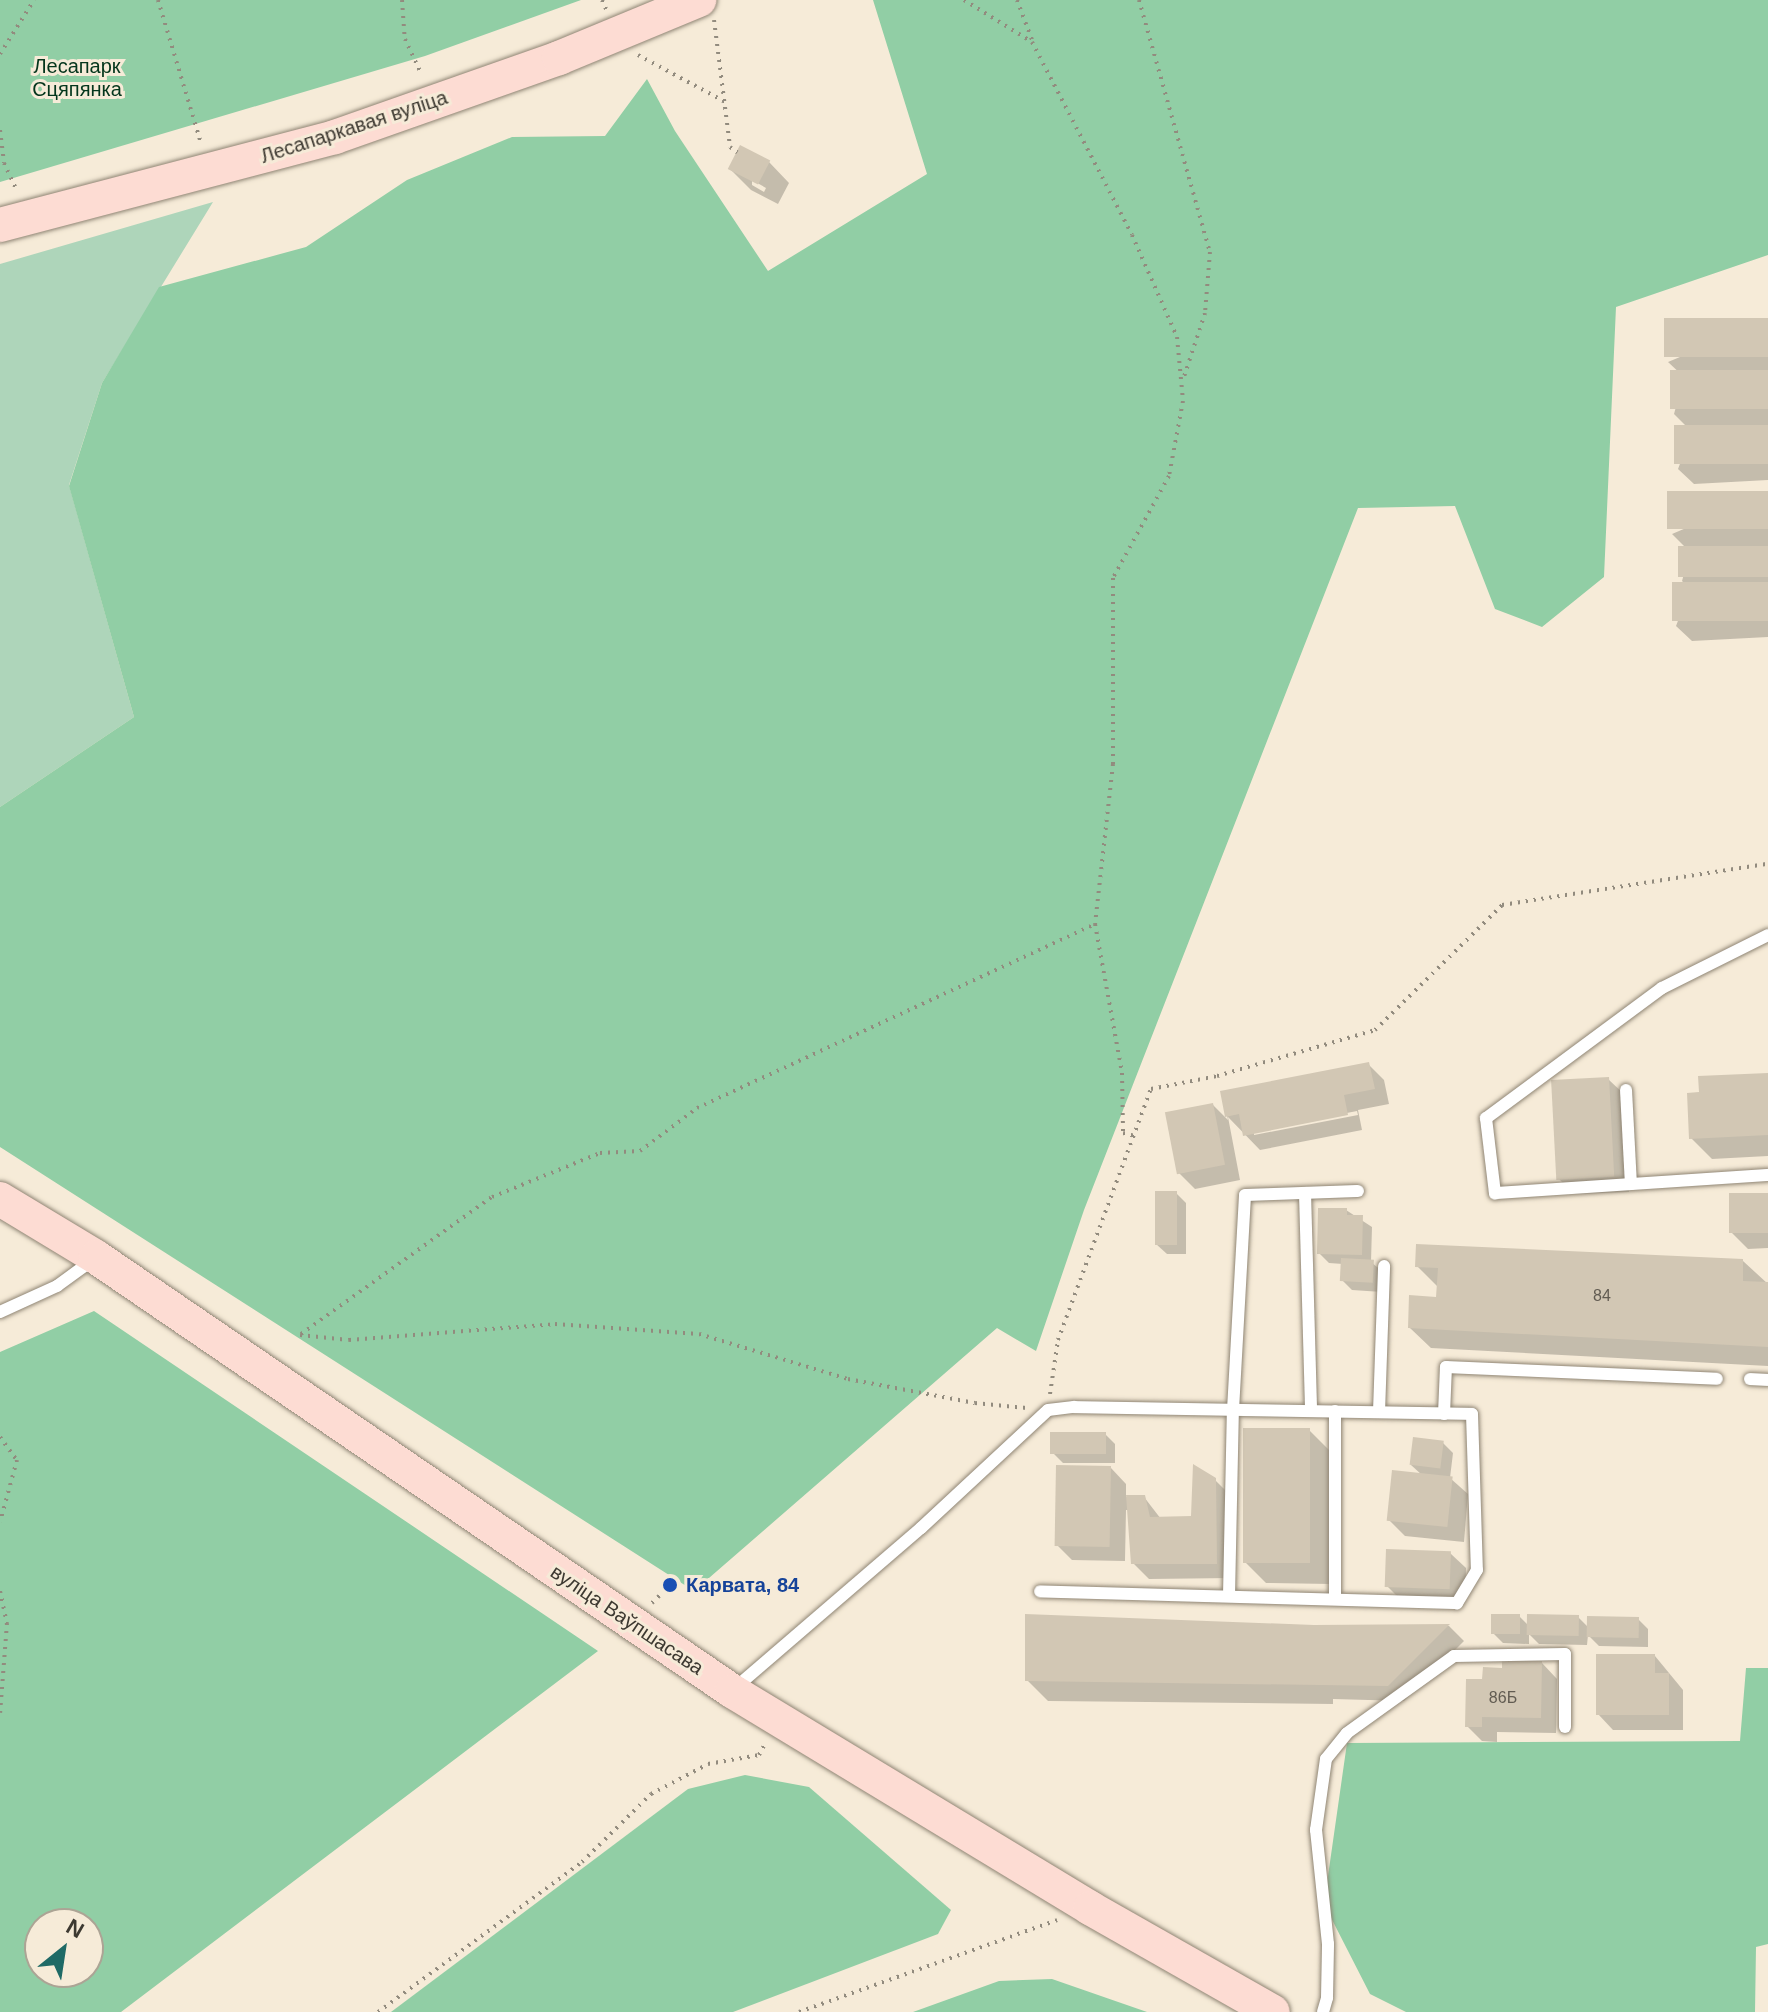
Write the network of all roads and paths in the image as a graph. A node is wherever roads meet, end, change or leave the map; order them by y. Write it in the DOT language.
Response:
graph roads {
  1 [pos="34,0"];
  2 [pos="158,0"];
  3 [pos="402,0"];
  4 [pos="964,0"];
  5 [pos="1017,0"];
  6 [pos="1139,0"];
  7 [pos="707,10"];
  8 [pos="1032,42"];
  9 [pos="0,54"];
  10 [pos="635,54"];
  11 [pos="420,71"];
  12 [pos="727,103"];
  13 [pos="0,130"];
  14 [pos="201,143"];
  15 [pos="737,152"];
  16 [pos="17,191"];
  17 [pos="0,225"];
  18 [pos="1182,385"];
  19 [pos="1768,864"];
  20 [pos="1095,924"];
  21 [pos="1768,935"];
  22 [pos="1626,1090"];
  23 [pos="1135,1136"];
  24 [pos="1768,1175"];
  25 [pos="1631,1184"];
  26 [pos="1358,1191"];
  27 [pos="1305,1193"];
  28 [pos="0,1199"];
  29 [pos="96,1257"];
  30 [pos="1384,1266"];
  31 [pos="0,1312"];
  32 [pos="1717,1379"];
  33 [pos="1750,1379"];
  34 [pos="1768,1380"];
  35 [pos="1048,1410"];
  36 [pos="1233,1410"];
  37 [pos="1311,1411"];
  38 [pos="1335,1411"];
  39 [pos="1379,1412"];
  40 [pos="1444,1414"];
  41 [pos="0,1437"];
  42 [pos="0,1522"];
  43 [pos="0,1591"];
  44 [pos="1040,1591"];
  45 [pos="1229,1596"];
  46 [pos="1335,1599"];
  47 [pos="732,1691"];
  48 [pos="0,1713"];
  49 [pos="1565,1727"];
  50 [pos="768,1737"];
  51 [pos="1090,1908"];
  52 [pos="378,2012"];
  53 [pos="799,2012"];
  54 [pos="1273,2012"];
  55 [pos="1323,2012"];
  1 -- 9 [label="path"];
  2 -- 14 [label="path"];
  3 -- 11 [label="path"];
  4 -- 8 [label="path"];
  5 -- 8 [label="path"];
  6 -- 18 [label="path"];
  7 -- 12 [label="path"];
  7 -- 17 [label="main road, Лесапаркавая вуліца"];
  8 -- 18 [label="path"];
  10 -- 12 [label="path"];
  12 -- 15 [label="path"];
  13 -- 16 [label="path"];
  18 -- 20 [label="path"];
  19 -- 23 [label="path"];
  20 -- 23 [label="path"];
  20 -- 35 [label="path"];
  21 -- 25 [label="lane"];
  22 -- 25 [label="lane"];
  23 -- 35 [label="path"];
  24 -- 25 [label="lane"];
  26 -- 27 [label="lane"];
  27 -- 36 [label="lane"];
  27 -- 37 [label="lane"];
  28 -- 29 [label="main road, вуліца Ваўпшасава"];
  29 -- 31 [label="lane"];
  29 -- 47 [label="main road, вуліца Ваўпшасава"];
  30 -- 39 [label="lane"];
  32 -- 40 [label="lane"];
  33 -- 34 [label="lane"];
  35 -- 36 [label="lane"];
  35 -- 47 [label="lane"];
  36 -- 37 [label="lane"];
  36 -- 45 [label="lane"];
  37 -- 38 [label="lane"];
  38 -- 39 [label="lane"];
  38 -- 46 [label="lane"];
  39 -- 40 [label="lane"];
  40 -- 46 [label="lane"];
  41 -- 42 [label="path"];
  43 -- 48 [label="path"];
  44 -- 45 [label="lane"];
  45 -- 46 [label="lane"];
  47 -- 51 [label="main road, вуліца Ваўпшасава"];
  49 -- 55 [label="lane"];
  50 -- 52 [label="path"];
  51 -- 53 [label="path"];
  51 -- 54 [label="main road, вуліца Ваўпшасава"];
}
